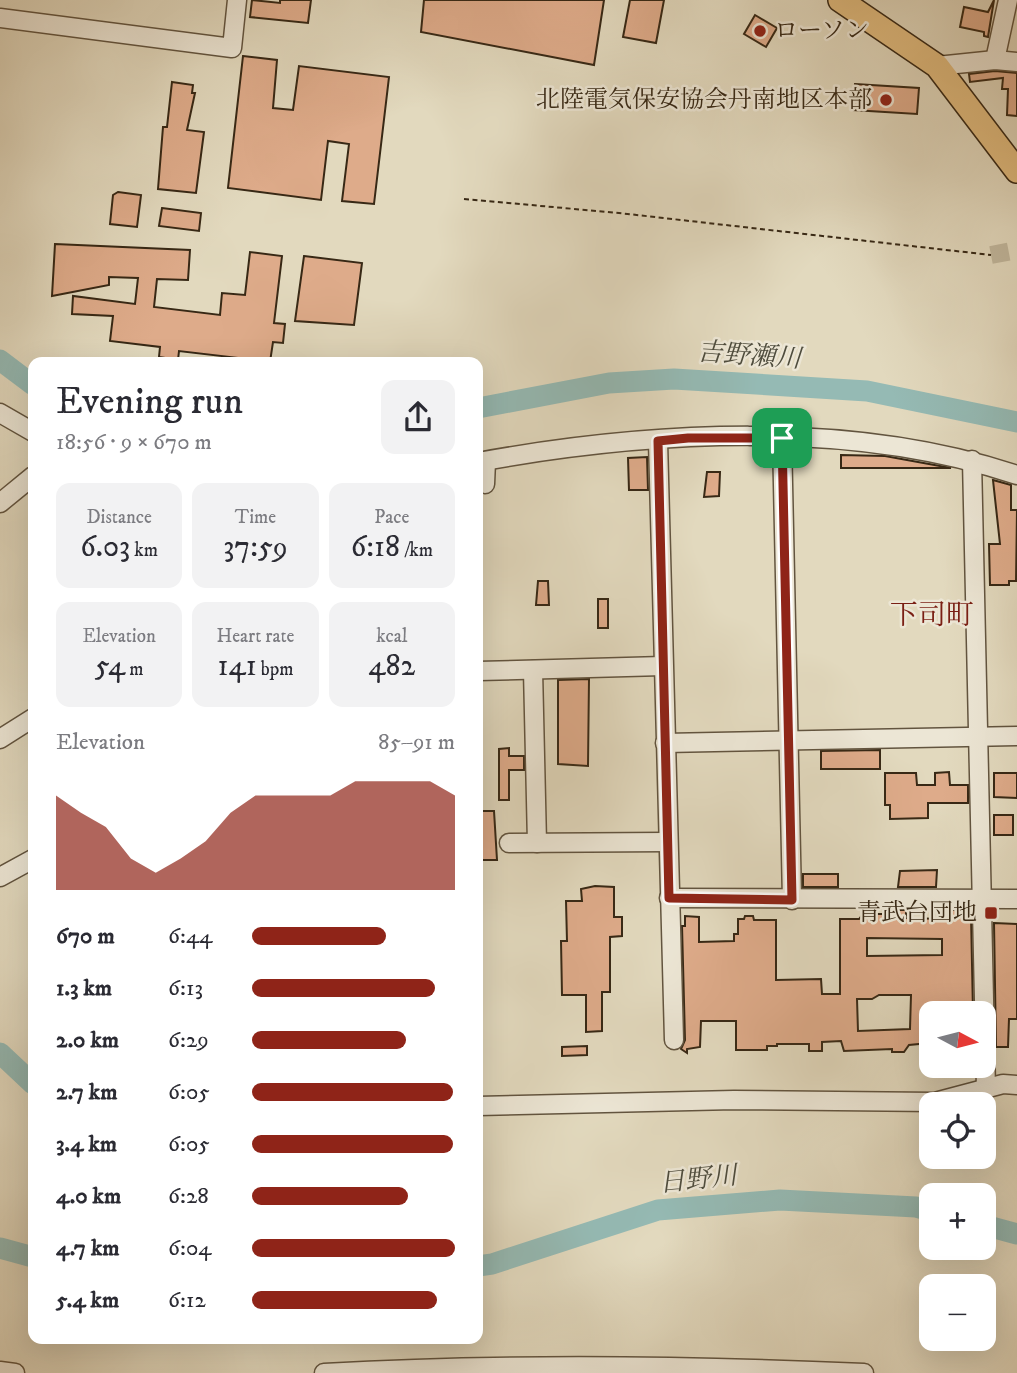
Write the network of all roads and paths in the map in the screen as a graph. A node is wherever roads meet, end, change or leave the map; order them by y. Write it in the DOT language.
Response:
graph roads {
  1 [pos="237,0"];
  2 [pos="840,0"];
  3 [pos="1008,0"];
  4 [pos="0,18"];
  5 [pos="995,60"];
  6 [pos="1017,62"];
  7 [pos="937,66"];
  8 [pos="1017,171"];
  9 [pos="464,199"];
  10 [pos="991,255"];
  11 [pos="0,413"];
  12 [pos="28,429"];
  13 [pos="782,438"];
  14 [pos="658,441"];
  15 [pos="972,460"];
  16 [pos="483,461"];
  17 [pos="483,469"];
  18 [pos="1017,475"];
  19 [pos="28,479"];
  20 [pos="485,484"];
  21 [pos="0,503"];
  22 [pos="663,666"];
  23 [pos="533,670"];
  24 [pos="483,671"];
  25 [pos="28,721"];
  26 [pos="979,736"];
  27 [pos="1017,736"];
  28 [pos="0,739"];
  29 [pos="789,741"];
  30 [pos="665,743"];
  31 [pos="667,842"];
  32 [pos="509,843"];
  33 [pos="537,843"];
  34 [pos="28,862"];
  35 [pos="0,877"];
  36 [pos="669,898"];
  37 [pos="1017,899"];
  38 [pos="792,900"];
  39 [pos="982,900"];
  40 [pos="674,1040"];
  41 [pos="1017,1085"];
  42 [pos="986,1089"];
  43 [pos="483,1106"];
  44 [pos="0,1371"];
  45 [pos="15,1373"];
  46 [pos="324,1373"];
  47 [pos="864,1373"];
  1 -- 4 [label="street"];
  2 -- 7 [label="main road"];
  3 -- 5 [label="street"];
  5 -- 6 [label="street"];
  5 -- 7 [label="street"];
  7 -- 8 [label="main road"];
  9 -- 10 [label="path"];
  11 -- 12 [label="street"];
  13 -- 14 [label="street"];
  13 -- 15 [label="street"];
  13 -- 29 [label="street"];
  14 -- 16 [label="street"];
  14 -- 22 [label="street"];
  15 -- 18 [label="street"];
  15 -- 26 [label="street"];
  17 -- 20 [label="street"];
  19 -- 21 [label="street"];
  22 -- 23 [label="street"];
  22 -- 30 [label="street"];
  23 -- 24 [label="street"];
  23 -- 33 [label="street"];
  25 -- 28 [label="street"];
  26 -- 27 [label="street"];
  26 -- 29 [label="street"];
  26 -- 39 [label="street"];
  29 -- 30 [label="street"];
  29 -- 38 [label="street"];
  30 -- 31 [label="street"];
  31 -- 33 [label="street"];
  31 -- 36 [label="street"];
  32 -- 33 [label="street"];
  34 -- 35 [label="street"];
  36 -- 38 [label="street"];
  36 -- 40 [label="street"];
  37 -- 39 [label="street"];
  38 -- 39 [label="street"];
  39 -- 42 [label="street"];
  41 -- 42 [label="street"];
  42 -- 43 [label="street"];
  44 -- 45 [label="street"];
  46 -- 47 [label="street"];
}
